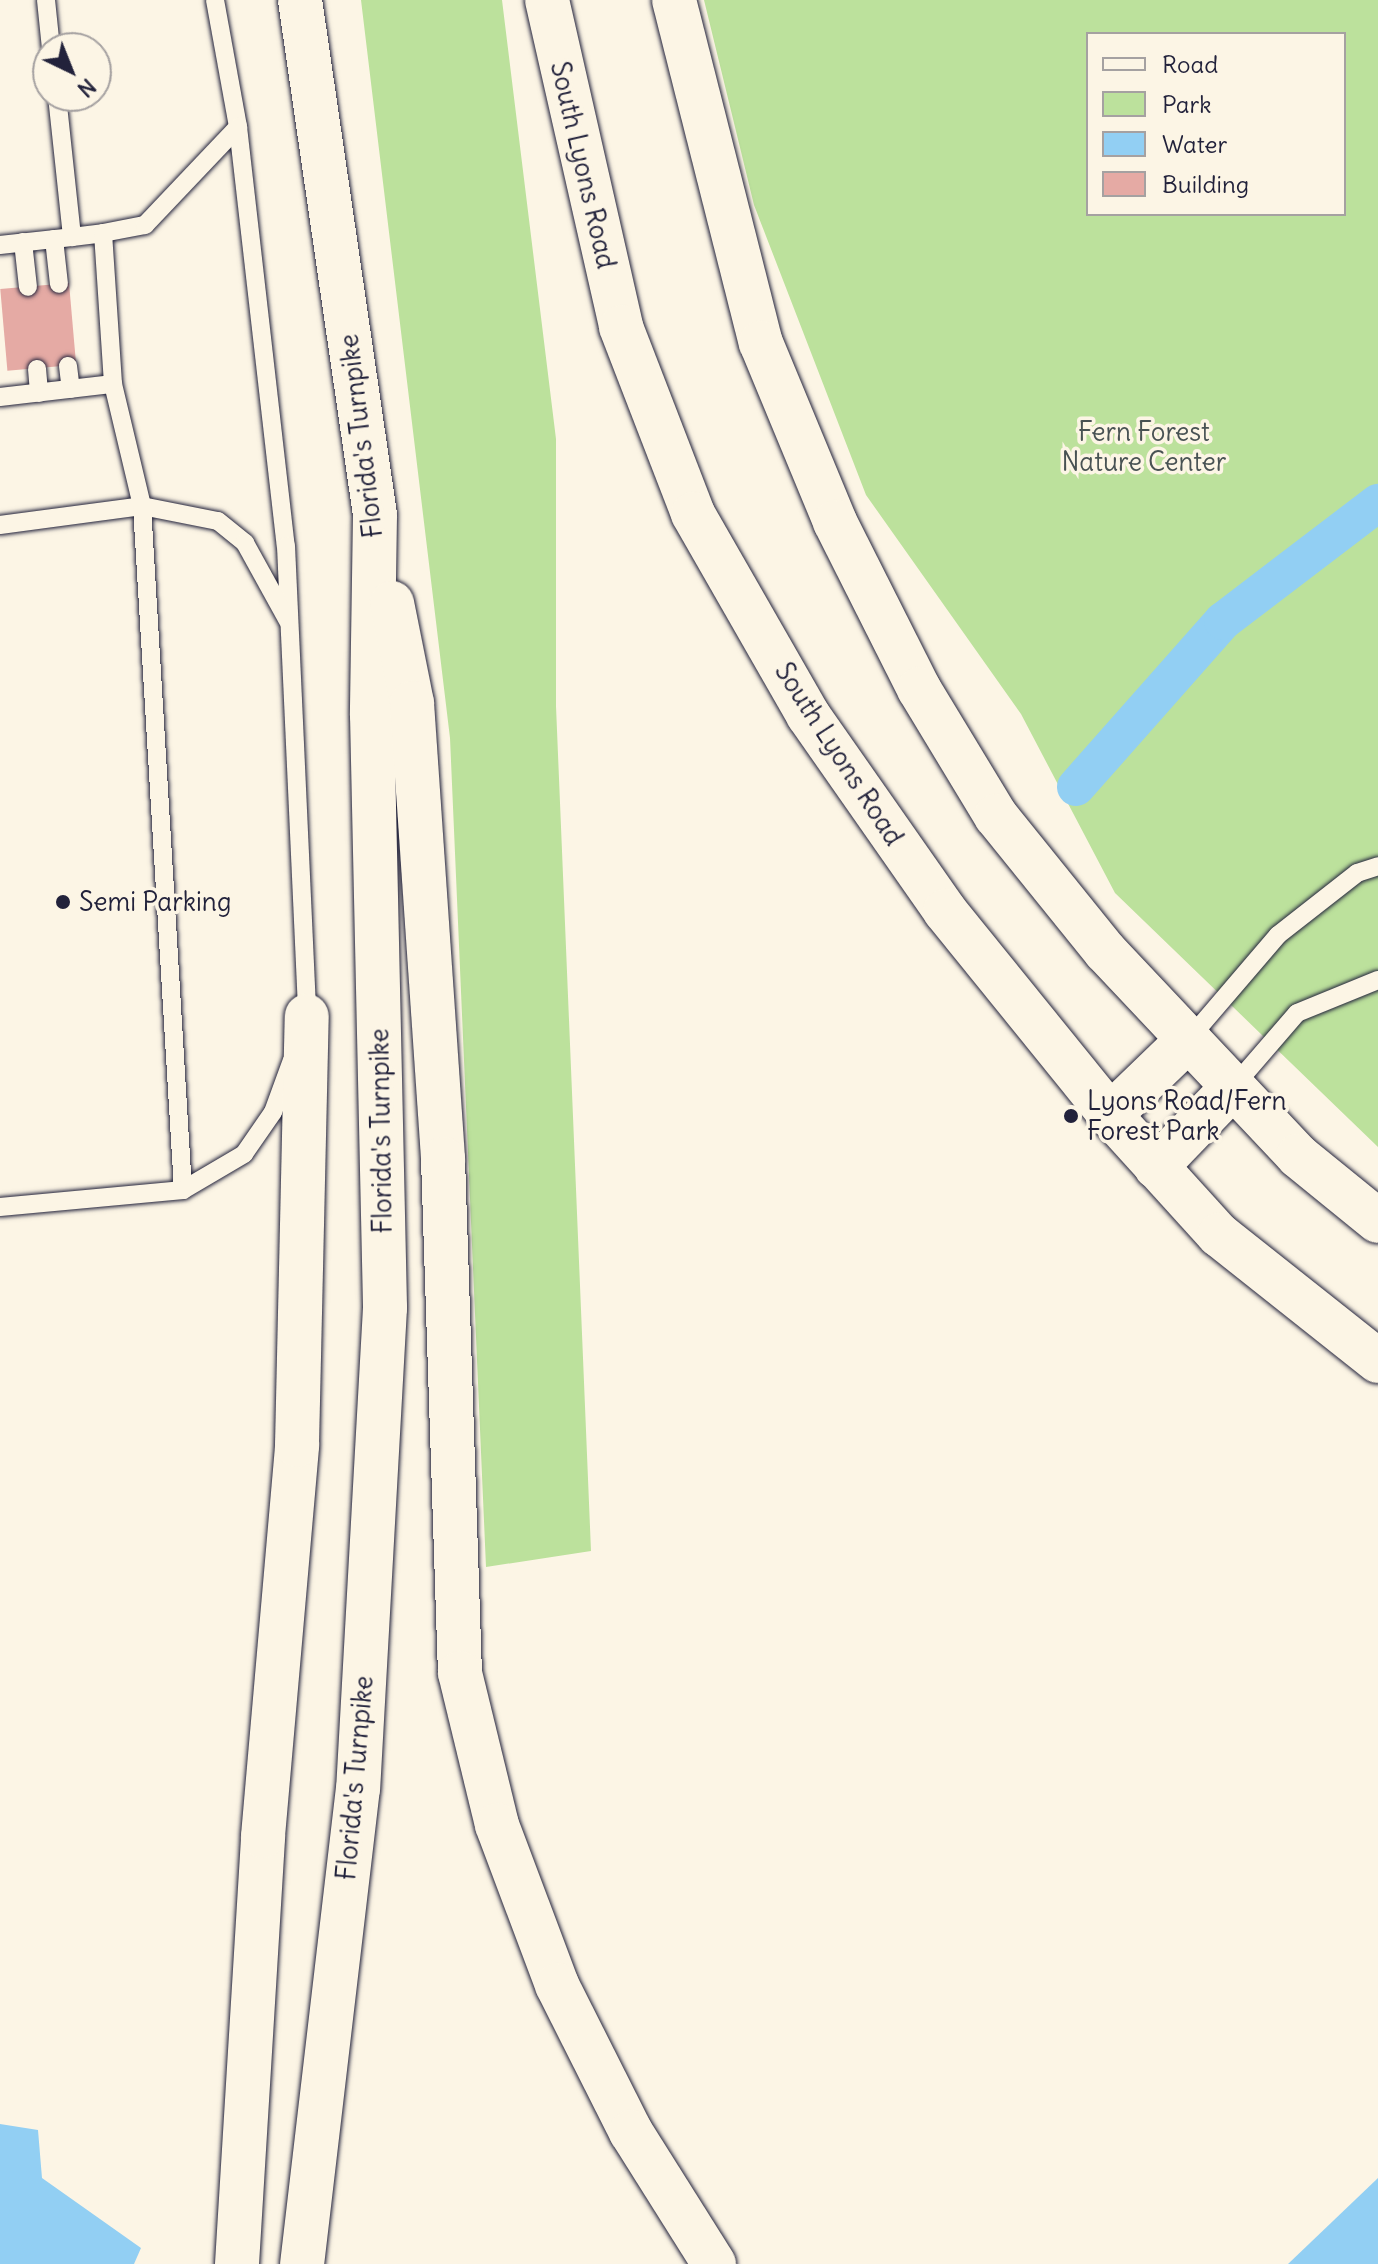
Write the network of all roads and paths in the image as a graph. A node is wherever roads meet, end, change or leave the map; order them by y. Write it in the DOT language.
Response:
graph roads {
  1 [pos="46,0"];
  2 [pos="215,0"];
  3 [pos="300,0"];
  4 [pos="547,0"];
  5 [pos="674,0"];
  6 [pos="49,32"];
  7 [pos="58,112"];
  8 [pos="238,127"];
  9 [pos="103,233"];
  10 [pos="63,238"];
  11 [pos="23,242"];
  12 [pos="0,245"];
  13 [pos="59,284"];
  14 [pos="28,287"];
  15 [pos="68,366"];
  16 [pos="37,369"];
  17 [pos="113,384"];
  18 [pos="71,389"];
  19 [pos="39,393"];
  20 [pos="0,397"];
  21 [pos="142,506"];
  22 [pos="375,515"];
  23 [pos="0,525"];
  24 [pos="291,627"];
  25 [pos="1378,866"];
  26 [pos="1378,980"];
  27 [pos="307,1016"];
  28 [pos="1189,1039"];
  29 [pos="1234,1086"];
  30 [pos="1110,1115"];
  31 [pos="1156,1167"];
  32 [pos="183,1190"];
  33 [pos="0,1207"];
  34 [pos="1378,1221"];
  35 [pos="1378,1361"];
  36 [pos="237,2264"];
  37 [pos="302,2264"];
  38 [pos="714,2264"];
  1 -- 6 [label="lane"];
  2 -- 8 [label="lane"];
  3 -- 22 [label="main road, Florida's Turnpike"];
  4 -- 30 [label="main road, South Lyons Road"];
  5 -- 28 [label="main road"];
  7 -- 10 [label="lane"];
  8 -- 9 [label="lane"];
  8 -- 24 [label="lane"];
  9 -- 10 [label="lane"];
  9 -- 17 [label="lane"];
  10 -- 11 [label="lane"];
  10 -- 13 [label="lane"];
  11 -- 12 [label="lane"];
  11 -- 14 [label="lane"];
  15 -- 18 [label="lane"];
  16 -- 19 [label="lane"];
  17 -- 18 [label="lane"];
  17 -- 21 [label="lane"];
  18 -- 19 [label="lane"];
  19 -- 20 [label="lane"];
  21 -- 23 [label="lane"];
  21 -- 24 [label="lane"];
  21 -- 32 [label="lane"];
  22 -- 37 [label="main road, Florida's Turnpike"];
  22 -- 38 [label="main road"];
  24 -- 27 [label="lane"];
  25 -- 28 [label="lane"];
  26 -- 29 [label="lane"];
  27 -- 32 [label="lane"];
  27 -- 36 [label="main road"];
  28 -- 29 [label="main road"];
  28 -- 30 [label="main road"];
  29 -- 31 [label="main road"];
  29 -- 34 [label="main road"];
  30 -- 31 [label="main road, South Lyons Road"];
  31 -- 35 [label="main road, South Lyons Road"];
  32 -- 33 [label="lane"];
}
